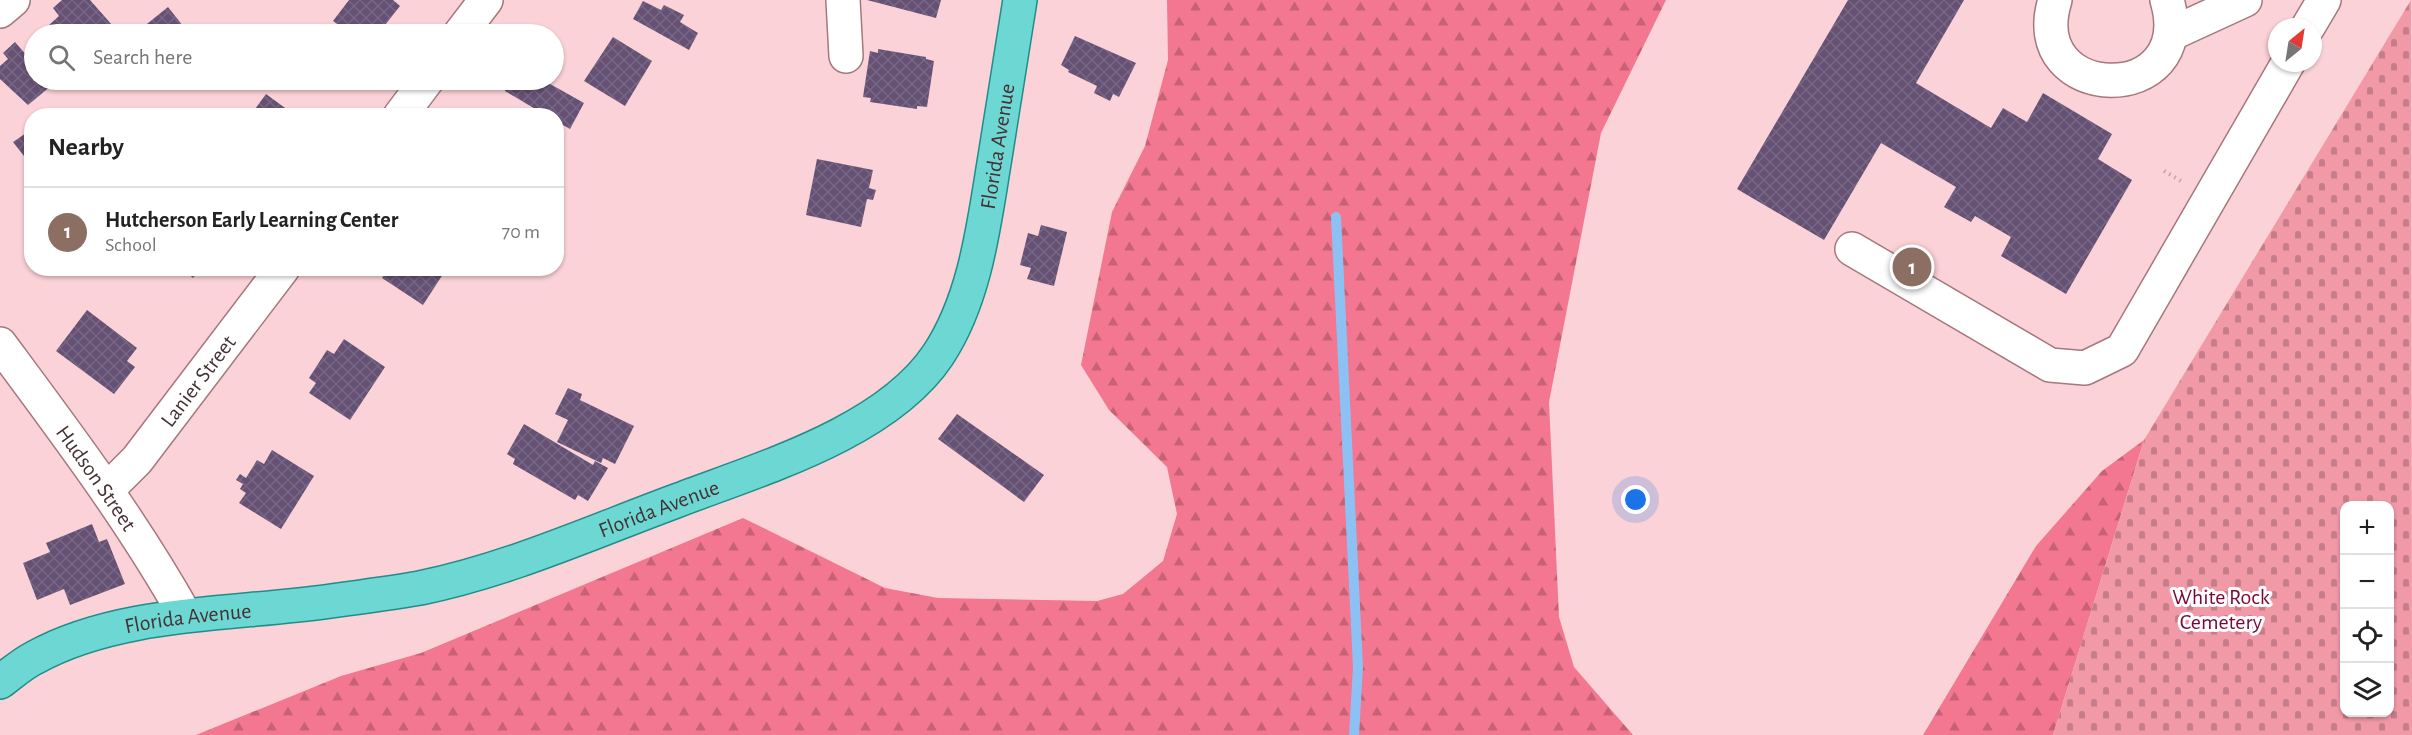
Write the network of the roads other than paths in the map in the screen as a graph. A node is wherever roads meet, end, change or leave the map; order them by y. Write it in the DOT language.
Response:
graph roads {
  1 [pos="13,0"];
  2 [pos="486,0"];
  3 [pos="843,0"];
  4 [pos="1020,0"];
  5 [pos="2055,0"];
  6 [pos="2167,0"];
  7 [pos="2245,0"];
  8 [pos="2324,0"];
  9 [pos="0,11"];
  10 [pos="2313,18"];
  11 [pos="468,24"];
  12 [pos="2171,34"];
  13 [pos="846,56"];
  14 [pos="2283,72"];
  15 [pos="419,90"];
  16 [pos="405,108"];
  17 [pos="1852,249"];
  18 [pos="277,276"];
  19 [pos="0,344"];
  20 [pos="108,489"];
  21 [pos="185,615"];
  22 [pos="0,682"];
  1 -- 9 [label="street"];
  2 -- 11 [label="street"];
  3 -- 13 [label="street"];
  4 -- 21 [label="main road, Florida Avenue"];
  5 -- 12 [label="street"];
  6 -- 12 [label="street"];
  7 -- 12 [label="street"];
  8 -- 10 [label="street"];
  14 -- 17 [label="street"];
  15 -- 16 [label="street"];
  18 -- 20 [label="street, Lanier Street"];
  19 -- 20 [label="street, Hudson Street"];
  20 -- 21 [label="street, Hudson Street"];
  21 -- 22 [label="main road, Florida Avenue"];
}
